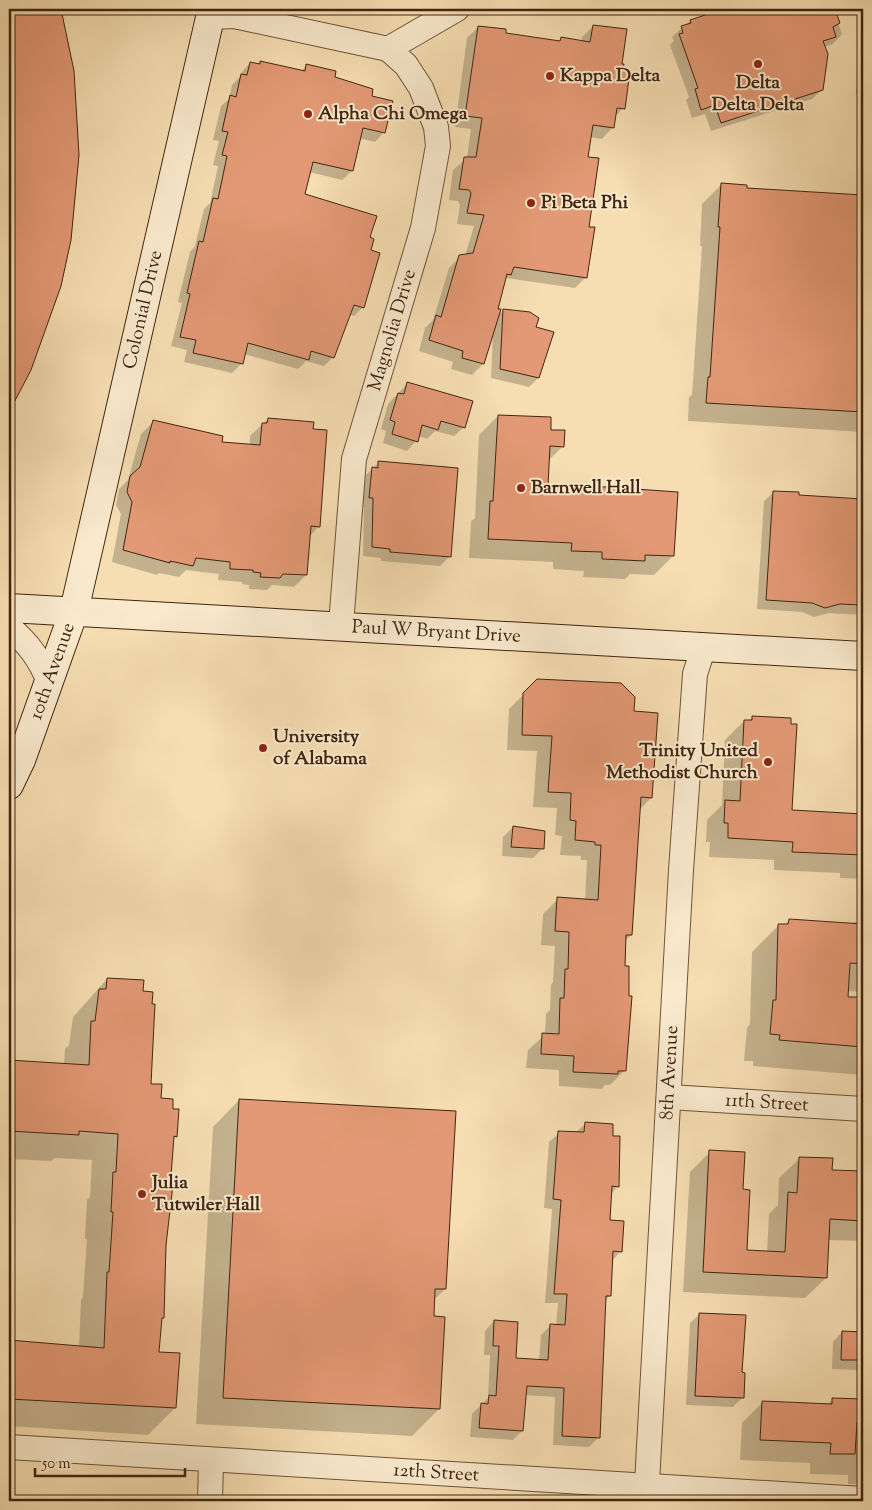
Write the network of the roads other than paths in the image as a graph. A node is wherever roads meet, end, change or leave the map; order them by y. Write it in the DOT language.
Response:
graph roads {
  1 [pos="457,9"];
  2 [pos="211,13"];
  3 [pos="388,49"];
  4 [pos="9,608"];
  5 [pos="74,612"];
  6 [pos="341,625"];
  7 [pos="9,627"];
  8 [pos="704,646"];
  9 [pos="863,656"];
  10 [pos="49,682"];
  11 [pos="9,784"];
  12 [pos="669,1097"];
  13 [pos="863,1109"];
  14 [pos="9,1447"];
  15 [pos="211,1460"];
  16 [pos="646,1493"];
  17 [pos="863,1499"];
  18 [pos="210,1501"];
  1 -- 3 [label="street"];
  2 -- 3 [label="street"];
  2 -- 5 [label="main road, Colonial Drive"];
  3 -- 6 [label="street, Magnolia Drive"];
  4 -- 5 [label="main road, Paul W Bryant Drive"];
  5 -- 6 [label="main road, Paul W Bryant Drive"];
  5 -- 10 [label="main road, 10th Avenue"];
  6 -- 8 [label="main road, Paul W Bryant Drive"];
  7 -- 10 [label="street"];
  8 -- 9 [label="main road, Paul W Bryant Drive"];
  8 -- 12 [label="street, 8th Avenue"];
  10 -- 11 [label="main road, 10th Avenue"];
  12 -- 13 [label="street, 11th Street"];
  12 -- 16 [label="street, 8th Avenue"];
  14 -- 15 [label="street, 12th Street"];
  15 -- 16 [label="street, 12th Street"];
  15 -- 18 [label="street"];
  16 -- 17 [label="street, 12th Street"];
}
